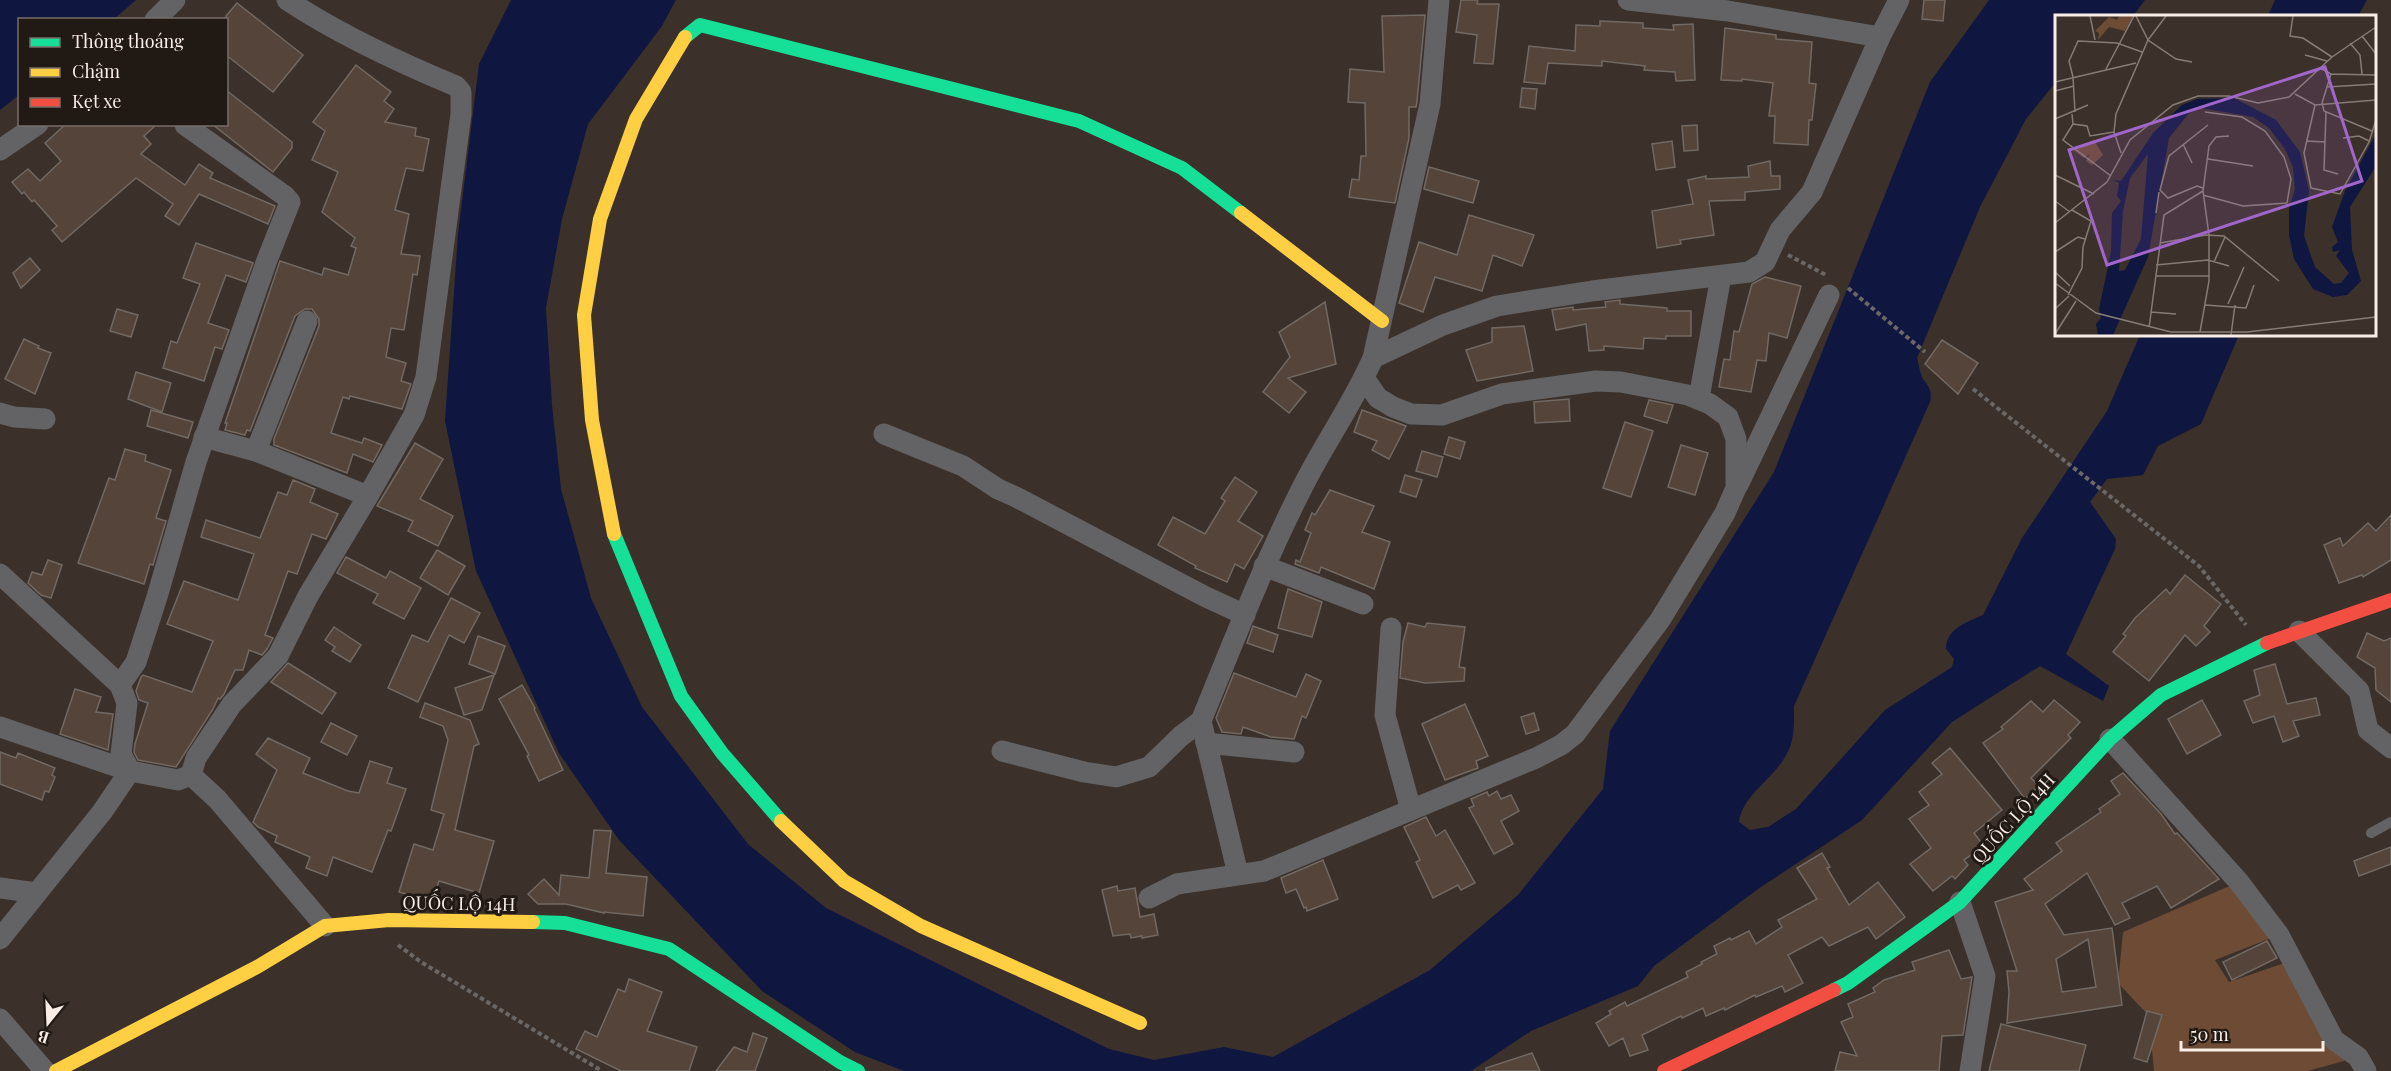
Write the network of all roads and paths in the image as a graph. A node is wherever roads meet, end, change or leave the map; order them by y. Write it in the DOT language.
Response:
graph roads {
  1 [pos="175,0"];
  2 [pos="287,0"];
  3 [pos="1439,0"];
  4 [pos="1628,0"];
  5 [pos="1899,0"];
  6 [pos="157,18"];
  7 [pos="1880,37"];
  8 [pos="35,126"];
  9 [pos="186,126"];
  10 [pos="0,150"];
  11 [pos="1772,246"];
  12 [pos="1721,276"];
  13 [pos="1834,286"];
  14 [pos="307,321"];
  15 [pos="1382,321"];
  16 [pos="1925,352"];
  17 [pos="1373,358"];
  18 [pos="1364,378"];
  19 [pos="1973,389"];
  20 [pos="1699,399"];
  21 [pos="0,412"];
  22 [pos="45,419"];
  23 [pos="884,434"];
  24 [pos="204,437"];
  25 [pos="256,451"];
  26 [pos="1736,488"];
  27 [pos="368,496"];
  28 [pos="1264,566"];
  29 [pos="0,574"];
  30 [pos="2391,600"];
  31 [pos="1363,604"];
  32 [pos="1245,615"];
  33 [pos="1391,628"];
  34 [pos="2299,631"];
  35 [pos="2261,645"];
  36 [pos="120,685"];
  37 [pos="1201,721"];
  38 [pos="0,727"];
  39 [pos="2110,739"];
  40 [pos="1206,743"];
  41 [pos="2391,748"];
  42 [pos="1002,751"];
  43 [pos="1294,753"];
  44 [pos="130,771"];
  45 [pos="191,775"];
  46 [pos="1411,810"];
  47 [pos="2391,822"];
  48 [pos="2371,833"];
  49 [pos="1238,874"];
  50 [pos="0,888"];
  51 [pos="37,893"];
  52 [pos="1149,898"];
  53 [pos="1960,902"];
  54 [pos="389,920"];
  55 [pos="325,926"];
  56 [pos="0,939"];
  57 [pos="0,1019"];
  58 [pos="1140,1023"];
  59 [pos="45,1071"];
  60 [pos="56,1071"];
  61 [pos="602,1071"];
  62 [pos="858,1071"];
  63 [pos="1664,1071"];
  64 [pos="1970,1071"];
  65 [pos="2366,1071"];
  1 -- 6 [label="street"];
  2 -- 27 [label="street"];
  3 -- 15 [label="street"];
  4 -- 7 [label="street"];
  5 -- 7 [label="street"];
  7 -- 11 [label="street"];
  8 -- 10 [label="street"];
  9 -- 24 [label="street"];
  11 -- 12 [label="street"];
  11 -- 13 [label="path"];
  12 -- 17 [label="street"];
  12 -- 20 [label="street"];
  13 -- 16 [label="path"];
  13 -- 26 [label="street"];
  14 -- 25 [label="street"];
  15 -- 17 [label="street"];
  15 -- 58 [label="street"];
  17 -- 18 [label="street"];
  18 -- 20 [label="street"];
  18 -- 28 [label="street"];
  19 -- 35 [label="path"];
  20 -- 26 [label="street"];
  21 -- 22 [label="street"];
  23 -- 32 [label="street"];
  24 -- 25 [label="street"];
  24 -- 36 [label="street"];
  25 -- 27 [label="street"];
  26 -- 46 [label="street"];
  27 -- 45 [label="street"];
  28 -- 31 [label="street"];
  28 -- 32 [label="street"];
  29 -- 36 [label="street"];
  30 -- 34 [label="street, QUỐC LỘ 14H"];
  32 -- 37 [label="street"];
  33 -- 46 [label="street"];
  34 -- 35 [label="street, QUỐC LỘ 14H"];
  34 -- 41 [label="street"];
  35 -- 39 [label="street, QUỐC LỘ 14H"];
  36 -- 44 [label="street"];
  37 -- 40 [label="street"];
  37 -- 42 [label="street"];
  38 -- 44 [label="street"];
  39 -- 53 [label="street, QUỐC LỘ 14H"];
  39 -- 65 [label="street"];
  40 -- 43 [label="street"];
  40 -- 49 [label="street"];
  44 -- 45 [label="street"];
  44 -- 51 [label="street"];
  45 -- 55 [label="street"];
  46 -- 49 [label="street"];
  47 -- 48 [label="lane"];
  49 -- 52 [label="street"];
  50 -- 51 [label="street"];
  51 -- 56 [label="street"];
  53 -- 63 [label="street, QUỐC LỘ 14H"];
  53 -- 64 [label="street"];
  54 -- 55 [label="street, QUỐC LỘ 14H"];
  54 -- 61 [label="path"];
  54 -- 62 [label="street, QUỐC LỘ 14H"];
  55 -- 60 [label="street, QUỐC LỘ 14H"];
  57 -- 59 [label="street"];
}
